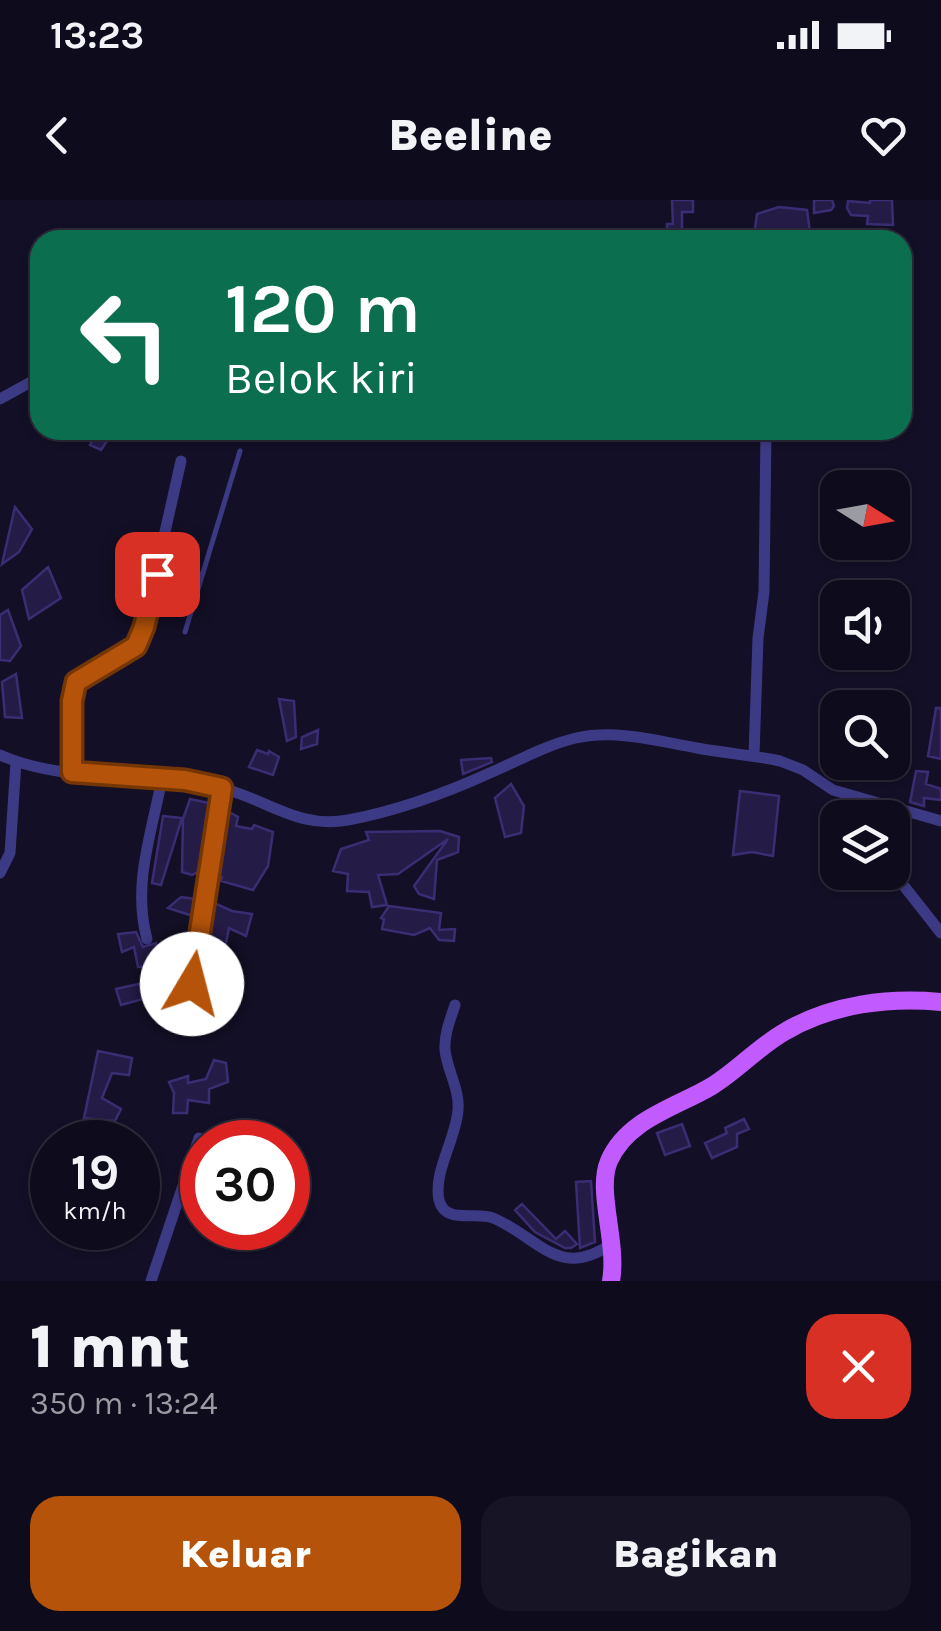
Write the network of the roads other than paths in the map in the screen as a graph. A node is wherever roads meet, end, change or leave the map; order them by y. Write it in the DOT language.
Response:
graph roads {
  1 [pos="30,382"];
  2 [pos="0,399"];
  3 [pos="766,440"];
  4 [pos="240,451"];
  5 [pos="181,461"];
  6 [pos="163,548"];
  7 [pos="202,576"];
  8 [pos="185,632"];
  9 [pos="0,755"];
  10 [pos="754,755"];
  11 [pos="16,762"];
  12 [pos="72,772"];
  13 [pos="162,778"];
  14 [pos="222,788"];
  15 [pos="859,800"];
  16 [pos="910,815"];
  17 [pos="941,821"];
  18 [pos="0,872"];
  19 [pos="907,890"];
  20 [pos="941,933"];
  21 [pos="148,939"];
  22 [pos="192,984"];
  23 [pos="941,1002"];
  24 [pos="455,1005"];
  25 [pos="180,1195"];
  26 [pos="613,1241"];
  27 [pos="597,1266"];
  28 [pos="546,1268"];
  29 [pos="151,1281"];
  30 [pos="611,1281"];
  1 -- 2 [label="street"];
  3 -- 10 [label="street"];
  4 -- 7 [label="lane"];
  5 -- 6 [label="street"];
  6 -- 7 [label="lane"];
  6 -- 12 [label="street"];
  7 -- 8 [label="lane"];
  9 -- 11 [label="street"];
  10 -- 14 [label="street"];
  10 -- 15 [label="street"];
  11 -- 12 [label="street"];
  11 -- 18 [label="street"];
  12 -- 13 [label="street"];
  13 -- 14 [label="street"];
  13 -- 21 [label="street"];
  14 -- 22 [label="street"];
  16 -- 17 [label="street"];
  19 -- 20 [label="street"];
  23 -- 26 [label="main road"];
  24 -- 28 [label="street"];
  25 -- 29 [label="street"];
  26 -- 27 [label="street"];
  26 -- 30 [label="main road"];
}
